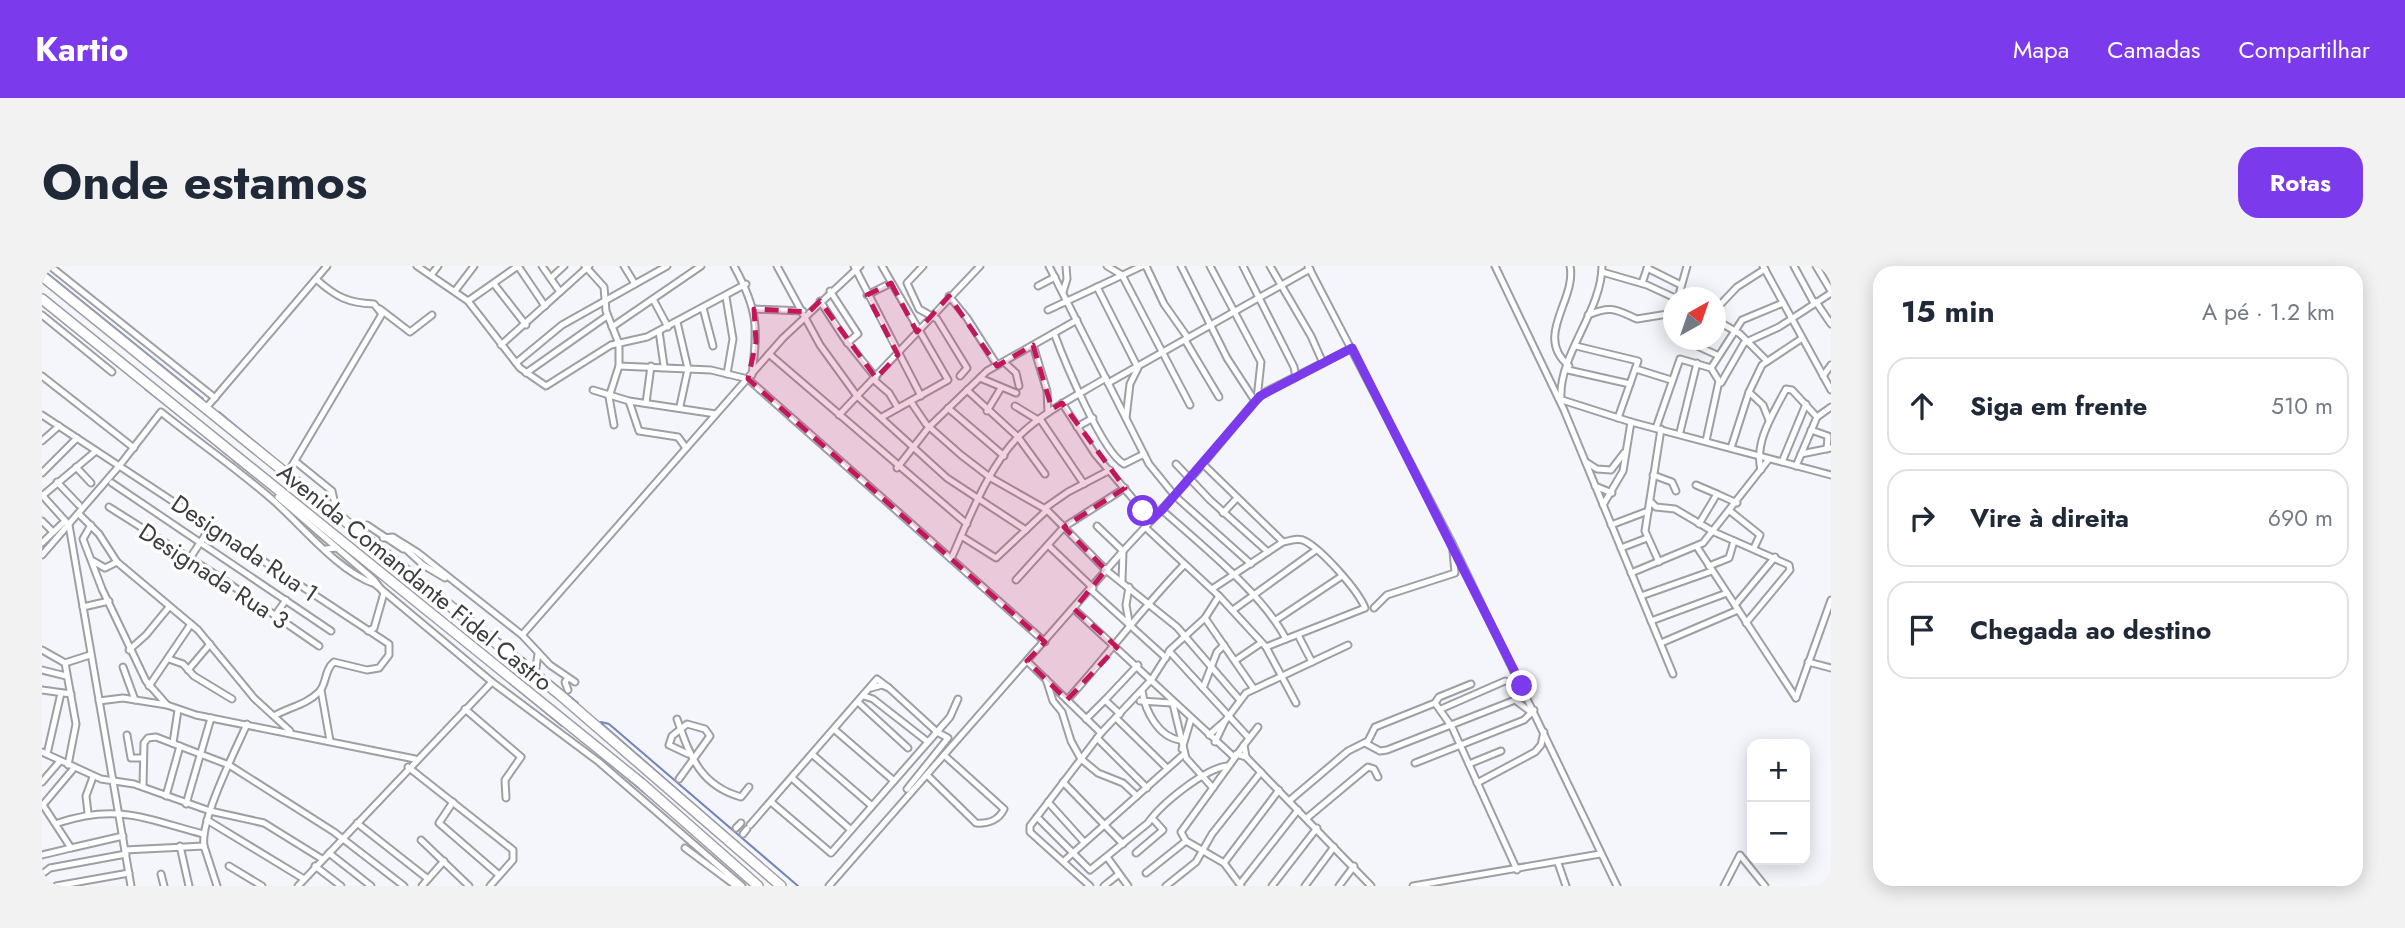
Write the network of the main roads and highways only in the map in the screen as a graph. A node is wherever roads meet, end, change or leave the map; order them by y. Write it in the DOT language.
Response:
graph roads {
  1 [pos="42,276"];
  2 [pos="42,299"];
  3 [pos="104,325"];
  4 [pos="92,340"];
  5 [pos="126,342"];
  6 [pos="114,358"];
  7 [pos="758,886"];
  8 [pos="781,886"];
  1 -- 3 [label="highway, Avenida Comandante Fidel Castro"];
  2 -- 4 [label="highway, Avenida Comandante Fidel Castro"];
  3 -- 4 [label="highway"];
  3 -- 5 [label="highway, Avenida Comandante Fidel Castro"];
  4 -- 6 [label="highway, Avenida Comandante Fidel Castro"];
  5 -- 6 [label="highway"];
  5 -- 8 [label="highway, Avenida Comandante Fidel Castro"];
  6 -- 7 [label="highway, Avenida Comandante Fidel Castro"];
}
